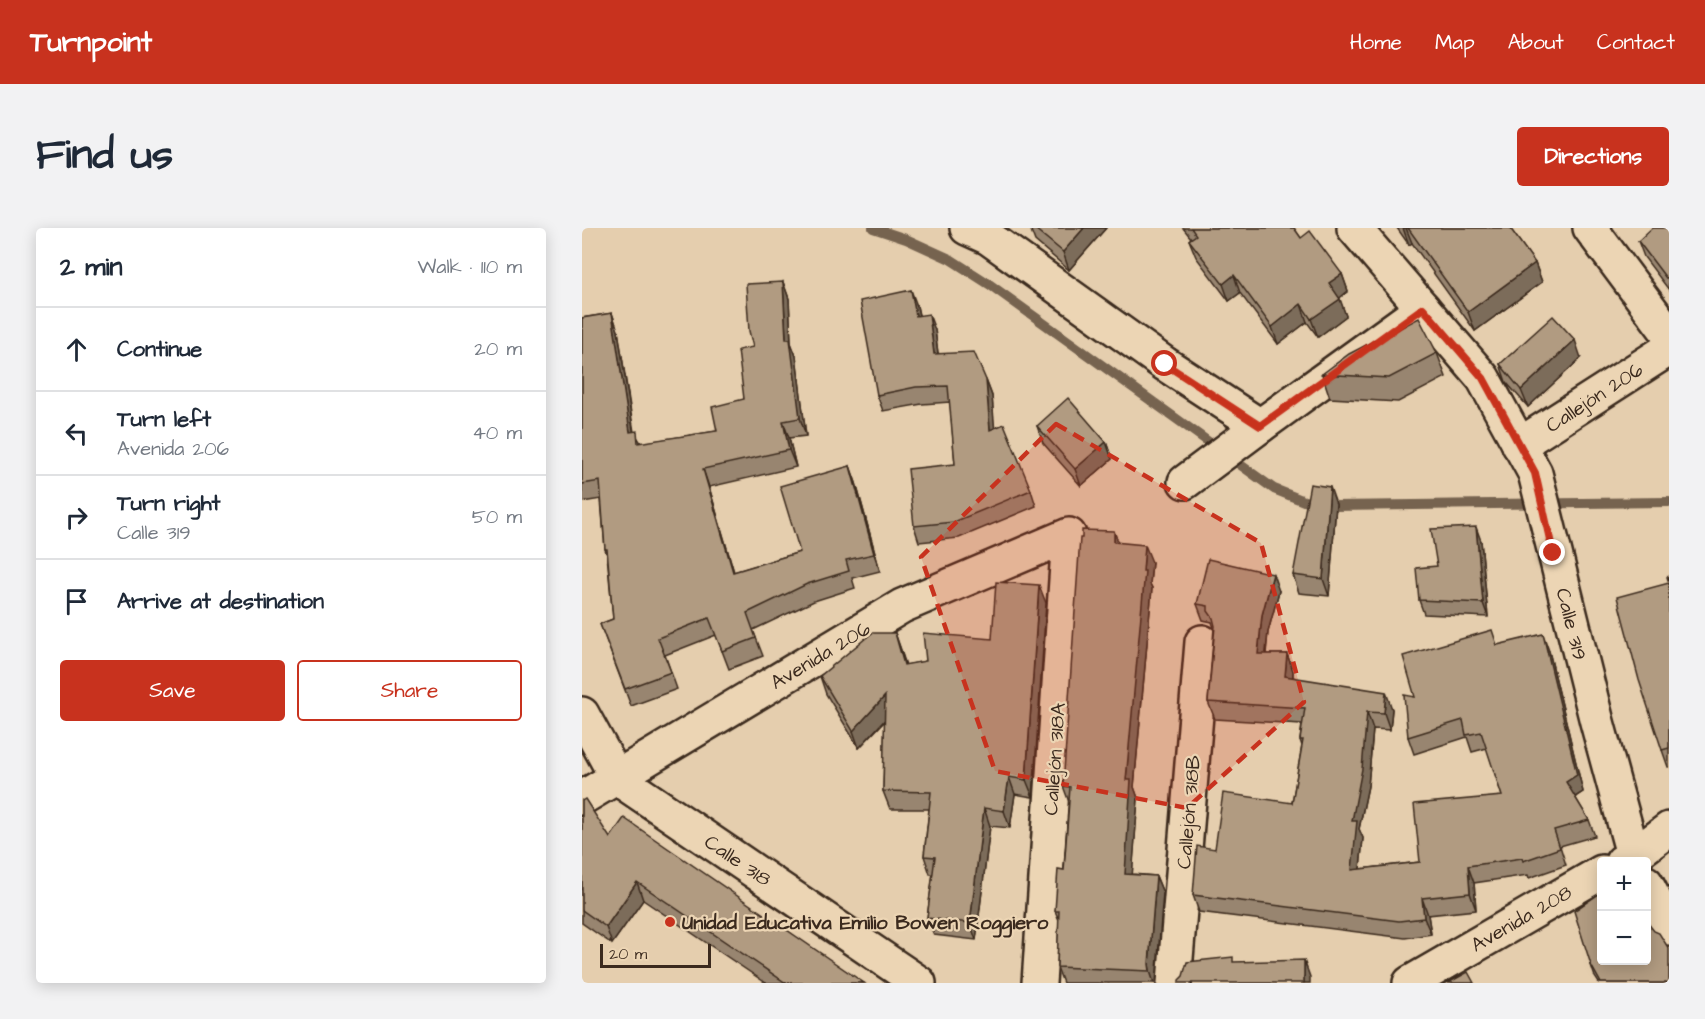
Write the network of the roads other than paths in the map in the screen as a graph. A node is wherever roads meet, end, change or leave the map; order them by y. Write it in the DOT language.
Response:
graph roads {
  1 [pos="967,228"];
  2 [pos="1354,228"];
  3 [pos="1590,228"];
  4 [pos="1423,308"];
  5 [pos="1669,334"];
  6 [pos="1669,349"];
  7 [pos="1251,432"];
  8 [pos="1519,445"];
  9 [pos="1185,482"];
  10 [pos="1069,535"];
  11 [pos="1202,642"];
  12 [pos="582,714"];
  13 [pos="617,778"];
  14 [pos="582,798"];
  15 [pos="1669,829"];
  16 [pos="1632,857"];
  17 [pos="1643,857"];
  18 [pos="1597,875"];
  19 [pos="1651,896"];
  20 [pos="1669,928"];
  21 [pos="918,983"];
  22 [pos="1039,983"];
  23 [pos="1174,983"];
  24 [pos="1410,983"];
  1 -- 7 [label="street"];
  2 -- 4 [label="street, Calle 319"];
  3 -- 5 [label="street"];
  4 -- 7 [label="street"];
  4 -- 8 [label="street, Calle 319"];
  6 -- 8 [label="street, Callejón 206"];
  7 -- 9 [label="street"];
  8 -- 16 [label="street, Calle 319"];
  10 -- 13 [label="street, Avenida 206"];
  10 -- 22 [label="street, Callejón 318A"];
  11 -- 23 [label="street, Callejón 318B"];
  12 -- 13 [label="street, Calle 318"];
  13 -- 14 [label="street, Avenida 206"];
  13 -- 21 [label="street, Calle 318"];
  15 -- 17 [label="street"];
  18 -- 24 [label="street, Avenida 208"];
  19 -- 20 [label="street, Calle 319"];
}
